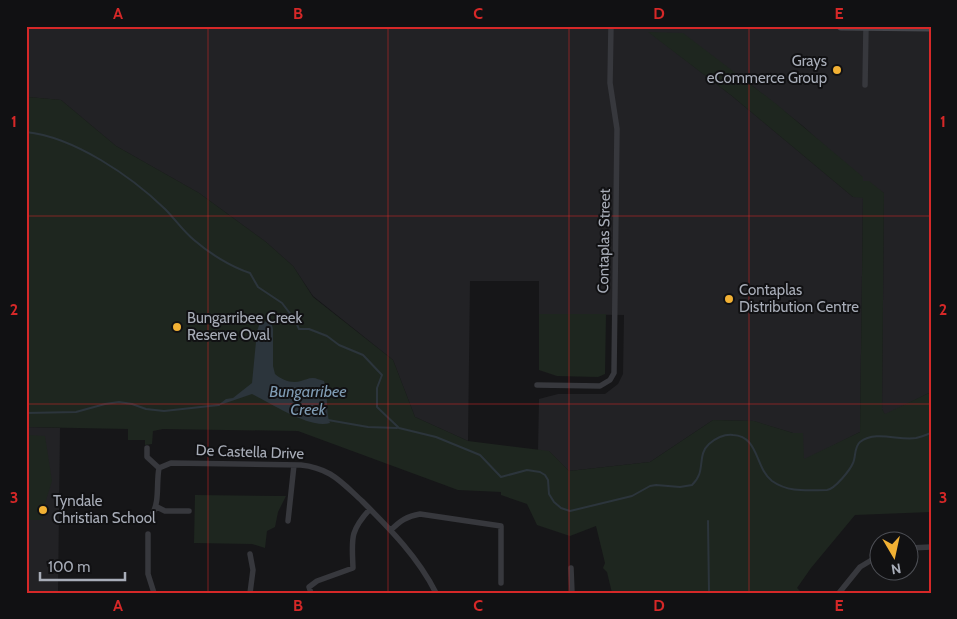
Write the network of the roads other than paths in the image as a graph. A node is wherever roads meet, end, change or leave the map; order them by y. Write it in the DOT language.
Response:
graph roads {
  1 [pos="611,26"];
  2 [pos="841,26"];
  3 [pos="865,26"];
  4 [pos="924,26"];
  5 [pos="931,27"];
  6 [pos="865,85"];
  7 [pos="537,385"];
  8 [pos="147,448"];
  9 [pos="294,465"];
  10 [pos="159,468"];
  11 [pos="157,507"];
  12 [pos="370,509"];
  13 [pos="189,511"];
  14 [pos="152,515"];
  15 [pos="288,520"];
  16 [pos="391,530"];
  17 [pos="148,534"];
  18 [pos="250,554"];
  19 [pos="870,561"];
  20 [pos="571,568"];
  21 [pos="501,583"];
  22 [pos="310,590"];
  23 [pos="154,593"];
  24 [pos="250,593"];
  25 [pos="436,593"];
  26 [pos="572,593"];
  27 [pos="839,593"];
  1 -- 7 [label="street, Contaplas Street"];
  2 -- 3 [label="street"];
  3 -- 4 [label="street"];
  3 -- 6 [label="street"];
  4 -- 5 [label="street"];
  8 -- 10 [label="street"];
  9 -- 10 [label="street, De Castella Drive"];
  9 -- 12 [label="street, De Castella Drive"];
  9 -- 15 [label="street"];
  10 -- 11 [label="street"];
  11 -- 13 [label="street"];
  11 -- 14 [label="street"];
  12 -- 16 [label="street, De Castella Drive"];
  12 -- 22 [label="street"];
  16 -- 21 [label="street"];
  16 -- 25 [label="street, De Castella Drive"];
  17 -- 23 [label="street"];
  18 -- 24 [label="street"];
  19 -- 27 [label="street"];
  20 -- 26 [label="street"];
}
